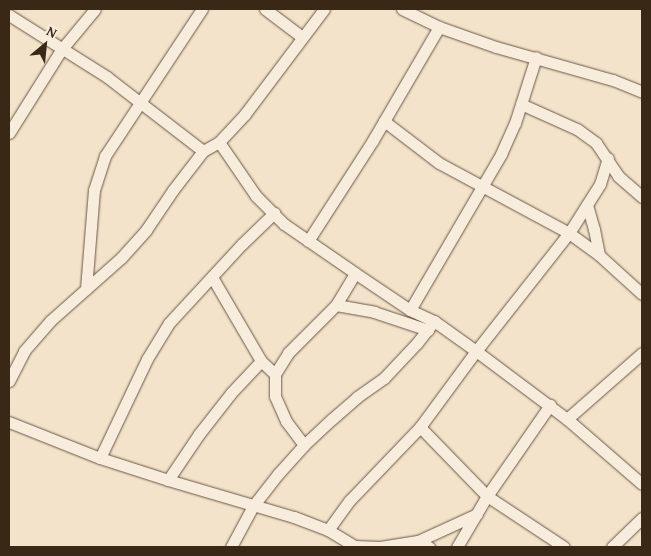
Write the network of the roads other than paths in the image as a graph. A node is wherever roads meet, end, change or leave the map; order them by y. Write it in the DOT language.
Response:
graph roads {
  1 [pos="95,9"];
  2 [pos="202,9"];
  3 [pos="265,9"];
  4 [pos="324,9"];
  5 [pos="402,9"];
  6 [pos="9,15"];
  7 [pos="439,27"];
  8 [pos="302,37"];
  9 [pos="61,50"];
  10 [pos="536,57"];
  11 [pos="642,92"];
  12 [pos="140,102"];
  13 [pos="521,104"];
  14 [pos="384,121"];
  15 [pos="9,133"];
  16 [pos="219,142"];
  17 [pos="203,151"];
  18 [pos="608,158"];
  19 [pos="618,176"];
  20 [pos="600,184"];
  21 [pos="482,187"];
  22 [pos="642,197"];
  23 [pos="587,205"];
  24 [pos="274,213"];
  25 [pos="569,233"];
  26 [pos="308,241"];
  27 [pos="599,255"];
  28 [pos="355,273"];
  29 [pos="212,277"];
  30 [pos="86,289"];
  31 [pos="642,294"];
  32 [pos="336,306"];
  33 [pos="410,310"];
  34 [pos="431,325"];
  35 [pos="476,351"];
  36 [pos="642,353"];
  37 [pos="261,361"];
  38 [pos="275,374"];
  39 [pos="9,381"];
  40 [pos="550,406"];
  41 [pos="567,419"];
  42 [pos="9,422"];
  43 [pos="420,427"];
  44 [pos="304,445"];
  45 [pos="100,458"];
  46 [pos="168,480"];
  47 [pos="642,484"];
  48 [pos="487,496"];
  49 [pos="253,506"];
  50 [pos="477,514"];
  51 [pos="642,518"];
  52 [pos="328,530"];
  53 [pos="418,542"];
  54 [pos="355,546"];
  55 [pos="231,547"];
  56 [pos="429,547"];
  57 [pos="457,547"];
  58 [pos="564,547"];
  59 [pos="612,547"];
  1 -- 9 [label="street"];
  2 -- 12 [label="street"];
  3 -- 8 [label="street"];
  4 -- 8 [label="street"];
  5 -- 7 [label="street"];
  6 -- 9 [label="street"];
  7 -- 10 [label="street"];
  7 -- 14 [label="street"];
  8 -- 16 [label="street"];
  9 -- 12 [label="street"];
  9 -- 15 [label="street"];
  10 -- 11 [label="street"];
  10 -- 13 [label="street"];
  12 -- 17 [label="street"];
  12 -- 30 [label="street"];
  13 -- 18 [label="street"];
  13 -- 21 [label="street"];
  14 -- 21 [label="street"];
  14 -- 26 [label="street"];
  16 -- 17 [label="street"];
  16 -- 24 [label="street"];
  17 -- 30 [label="street"];
  18 -- 19 [label="street"];
  18 -- 20 [label="street"];
  19 -- 20 [label="street"];
  19 -- 22 [label="street"];
  20 -- 23 [label="street"];
  21 -- 25 [label="street"];
  21 -- 33 [label="street"];
  23 -- 25 [label="street"];
  23 -- 27 [label="street"];
  24 -- 26 [label="street"];
  24 -- 29 [label="street"];
  25 -- 27 [label="street"];
  25 -- 35 [label="street"];
  26 -- 28 [label="street"];
  27 -- 31 [label="street"];
  28 -- 32 [label="street"];
  28 -- 33 [label="street"];
  29 -- 37 [label="street"];
  29 -- 45 [label="street"];
  30 -- 39 [label="street"];
  32 -- 34 [label="street"];
  32 -- 38 [label="street"];
  33 -- 34 [label="street"];
  34 -- 35 [label="street"];
  34 -- 44 [label="street"];
  35 -- 40 [label="street"];
  35 -- 43 [label="street"];
  36 -- 41 [label="street"];
  37 -- 38 [label="street"];
  37 -- 46 [label="street"];
  38 -- 44 [label="street"];
  40 -- 41 [label="street"];
  40 -- 48 [label="street"];
  41 -- 47 [label="street"];
  42 -- 45 [label="street"];
  43 -- 48 [label="street"];
  43 -- 52 [label="street"];
  44 -- 49 [label="street"];
  45 -- 46 [label="street"];
  46 -- 49 [label="street"];
  48 -- 50 [label="street"];
  48 -- 58 [label="street"];
  49 -- 52 [label="street"];
  49 -- 55 [label="street"];
  50 -- 53 [label="street"];
  50 -- 57 [label="street"];
  51 -- 59 [label="street"];
  52 -- 54 [label="street"];
  53 -- 54 [label="street"];
  53 -- 56 [label="street"];
}
